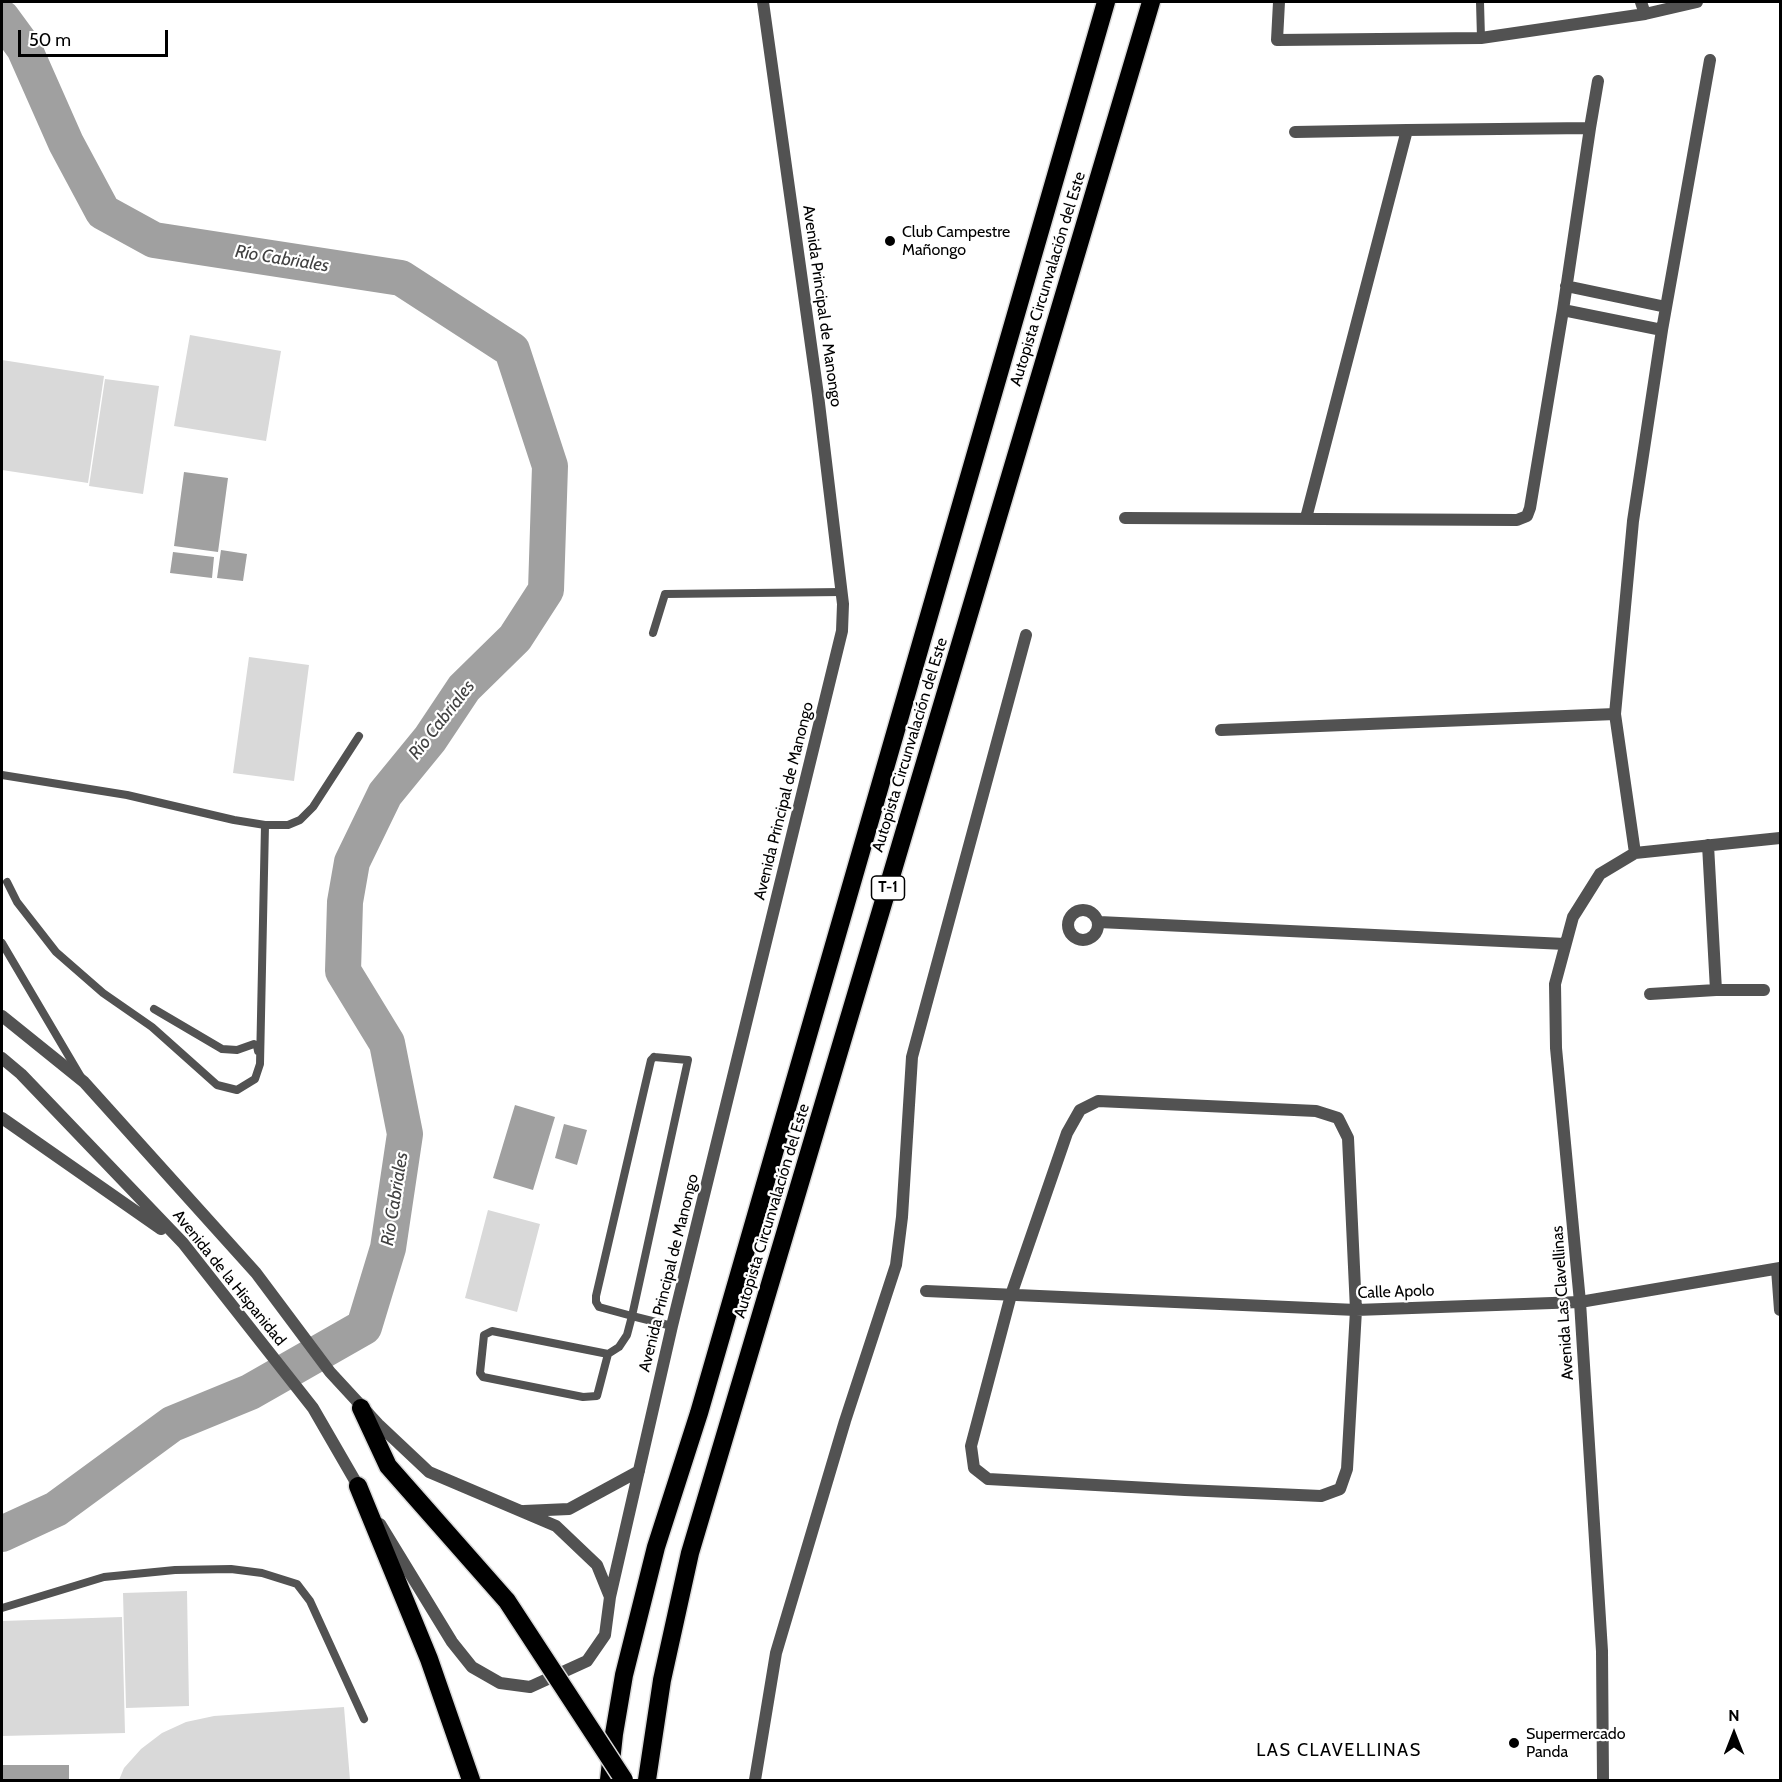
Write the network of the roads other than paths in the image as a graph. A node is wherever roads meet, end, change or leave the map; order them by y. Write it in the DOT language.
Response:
graph roads {
  1 [pos="763,2"];
  2 [pos="1106,2"];
  3 [pos="1151,2"];
  4 [pos="1279,2"];
  5 [pos="1480,2"];
  6 [pos="1641,2"];
  7 [pos="1697,2"];
  8 [pos="1645,14"];
  9 [pos="1481,38"];
  10 [pos="1710,60"];
  11 [pos="1598,81"];
  12 [pos="1590,128"];
  13 [pos="1407,130"];
  14 [pos="1295,132"];
  15 [pos="1566,286"];
  16 [pos="1666,307"];
  17 [pos="1563,310"];
  18 [pos="1662,330"];
  19 [pos="1125,518"];
  20 [pos="1306,518"];
  21 [pos="842,592"];
  22 [pos="653,633"];
  23 [pos="1026,634"];
  24 [pos="1615,714"];
  25 [pos="1221,730"];
  26 [pos="359,736"];
  27 [pos="2,775"];
  28 [pos="265,825"];
  29 [pos="1780,838"];
  30 [pos="1708,845"];
  31 [pos="1635,853"];
  32 [pos="7,882"];
  33 [pos="1099,922"];
  34 [pos="2,943"];
  35 [pos="1565,944"];
  36 [pos="1716,990"];
  37 [pos="1764,990"];
  38 [pos="1650,994"];
  39 [pos="154,1009"];
  40 [pos="2,1016"];
  41 [pos="2,1058"];
  42 [pos="260,1064"];
  43 [pos="84,1082"];
  44 [pos="2,1118"];
  45 [pos="183,1243"];
  46 [pos="1779,1269"];
  47 [pos="926,1291"];
  48 [pos="1011,1295"];
  49 [pos="1580,1302"];
  50 [pos="1356,1310"];
  51 [pos="1780,1310"];
  52 [pos="632,1316"];
  53 [pos="672,1326"];
  54 [pos="608,1354"];
  55 [pos="361,1408"];
  56 [pos="639,1471"];
  57 [pos="358,1486"];
  58 [pos="518,1511"];
  59 [pos="610,1597"];
  60 [pos="2,1608"];
  61 [pos="364,1719"];
  62 [pos="471,1780"];
  63 [pos="609,1780"];
  64 [pos="624,1780"];
  65 [pos="648,1780"];
  66 [pos="754,1780"];
  67 [pos="1603,1780"];
  1 -- 21 [label="street, Avenida Principal de Manongo"];
  2 -- 63 [label="highway, Autopista Circunvalación del Este / T-1"];
  3 -- 65 [label="highway, Autopista Circunvalación del Este / T-1"];
  4 -- 9 [label="street"];
  5 -- 9 [label="lane"];
  6 -- 8 [label="street"];
  7 -- 8 [label="street"];
  8 -- 9 [label="street"];
  10 -- 16 [label="street"];
  11 -- 12 [label="street"];
  12 -- 13 [label="street"];
  12 -- 15 [label="street"];
  13 -- 14 [label="street"];
  13 -- 20 [label="street"];
  15 -- 16 [label="street"];
  15 -- 17 [label="street"];
  16 -- 18 [label="street"];
  17 -- 18 [label="street"];
  17 -- 20 [label="street"];
  18 -- 24 [label="street"];
  19 -- 20 [label="street"];
  21 -- 22 [label="lane"];
  21 -- 53 [label="street, Avenida Principal de Manongo"];
  23 -- 66 [label="street"];
  24 -- 25 [label="street"];
  24 -- 31 [label="street"];
  26 -- 28 [label="lane"];
  27 -- 28 [label="lane"];
  28 -- 42 [label="lane"];
  29 -- 30 [label="street"];
  30 -- 31 [label="street"];
  30 -- 36 [label="street"];
  31 -- 35 [label="street, Avenida Las Clavellinas"];
  32 -- 42 [label="lane"];
  33 -- 35 [label="street"];
  34 -- 43 [label="lane"];
  35 -- 49 [label="street, Avenida Las Clavellinas"];
  36 -- 37 [label="street"];
  36 -- 38 [label="street"];
  39 -- 42 [label="lane"];
  40 -- 43 [label="street, Avenida de la Hispanidad"];
  41 -- 45 [label="street, Avenida de la Hispanidad"];
  43 -- 55 [label="street, Avenida de la Hispanidad"];
  44 -- 45 [label="street"];
  45 -- 57 [label="street, Avenida de la Hispanidad"];
  46 -- 49 [label="street, Calle Apolo"];
  46 -- 51 [label="street"];
  47 -- 48 [label="street, Calle Apolo"];
  48 -- 50 [label="street, Calle Apolo"];
  48 -- 50 [label="street"];
  48 -- 50 [label="street"];
  49 -- 50 [label="street, Calle Apolo"];
  49 -- 67 [label="street, Avenida Las Clavellinas"];
  52 -- 52 [label="lane"];
  52 -- 53 [label="lane"];
  52 -- 54 [label="lane"];
  53 -- 56 [label="street, Avenida Principal de Manongo"];
  54 -- 54 [label="lane"];
  55 -- 58 [label="street, Avenida de la Hispanidad"];
  55 -- 64 [label="highway, bridge"];
  56 -- 58 [label="street"];
  56 -- 59 [label="street, Avenida Principal de Manongo"];
  57 -- 59 [label="street, Avenida Principal de Manongo"];
  57 -- 62 [label="highway"];
  58 -- 59 [label="street, Avenida de la Hispanidad"];
  60 -- 61 [label="lane"];
}
